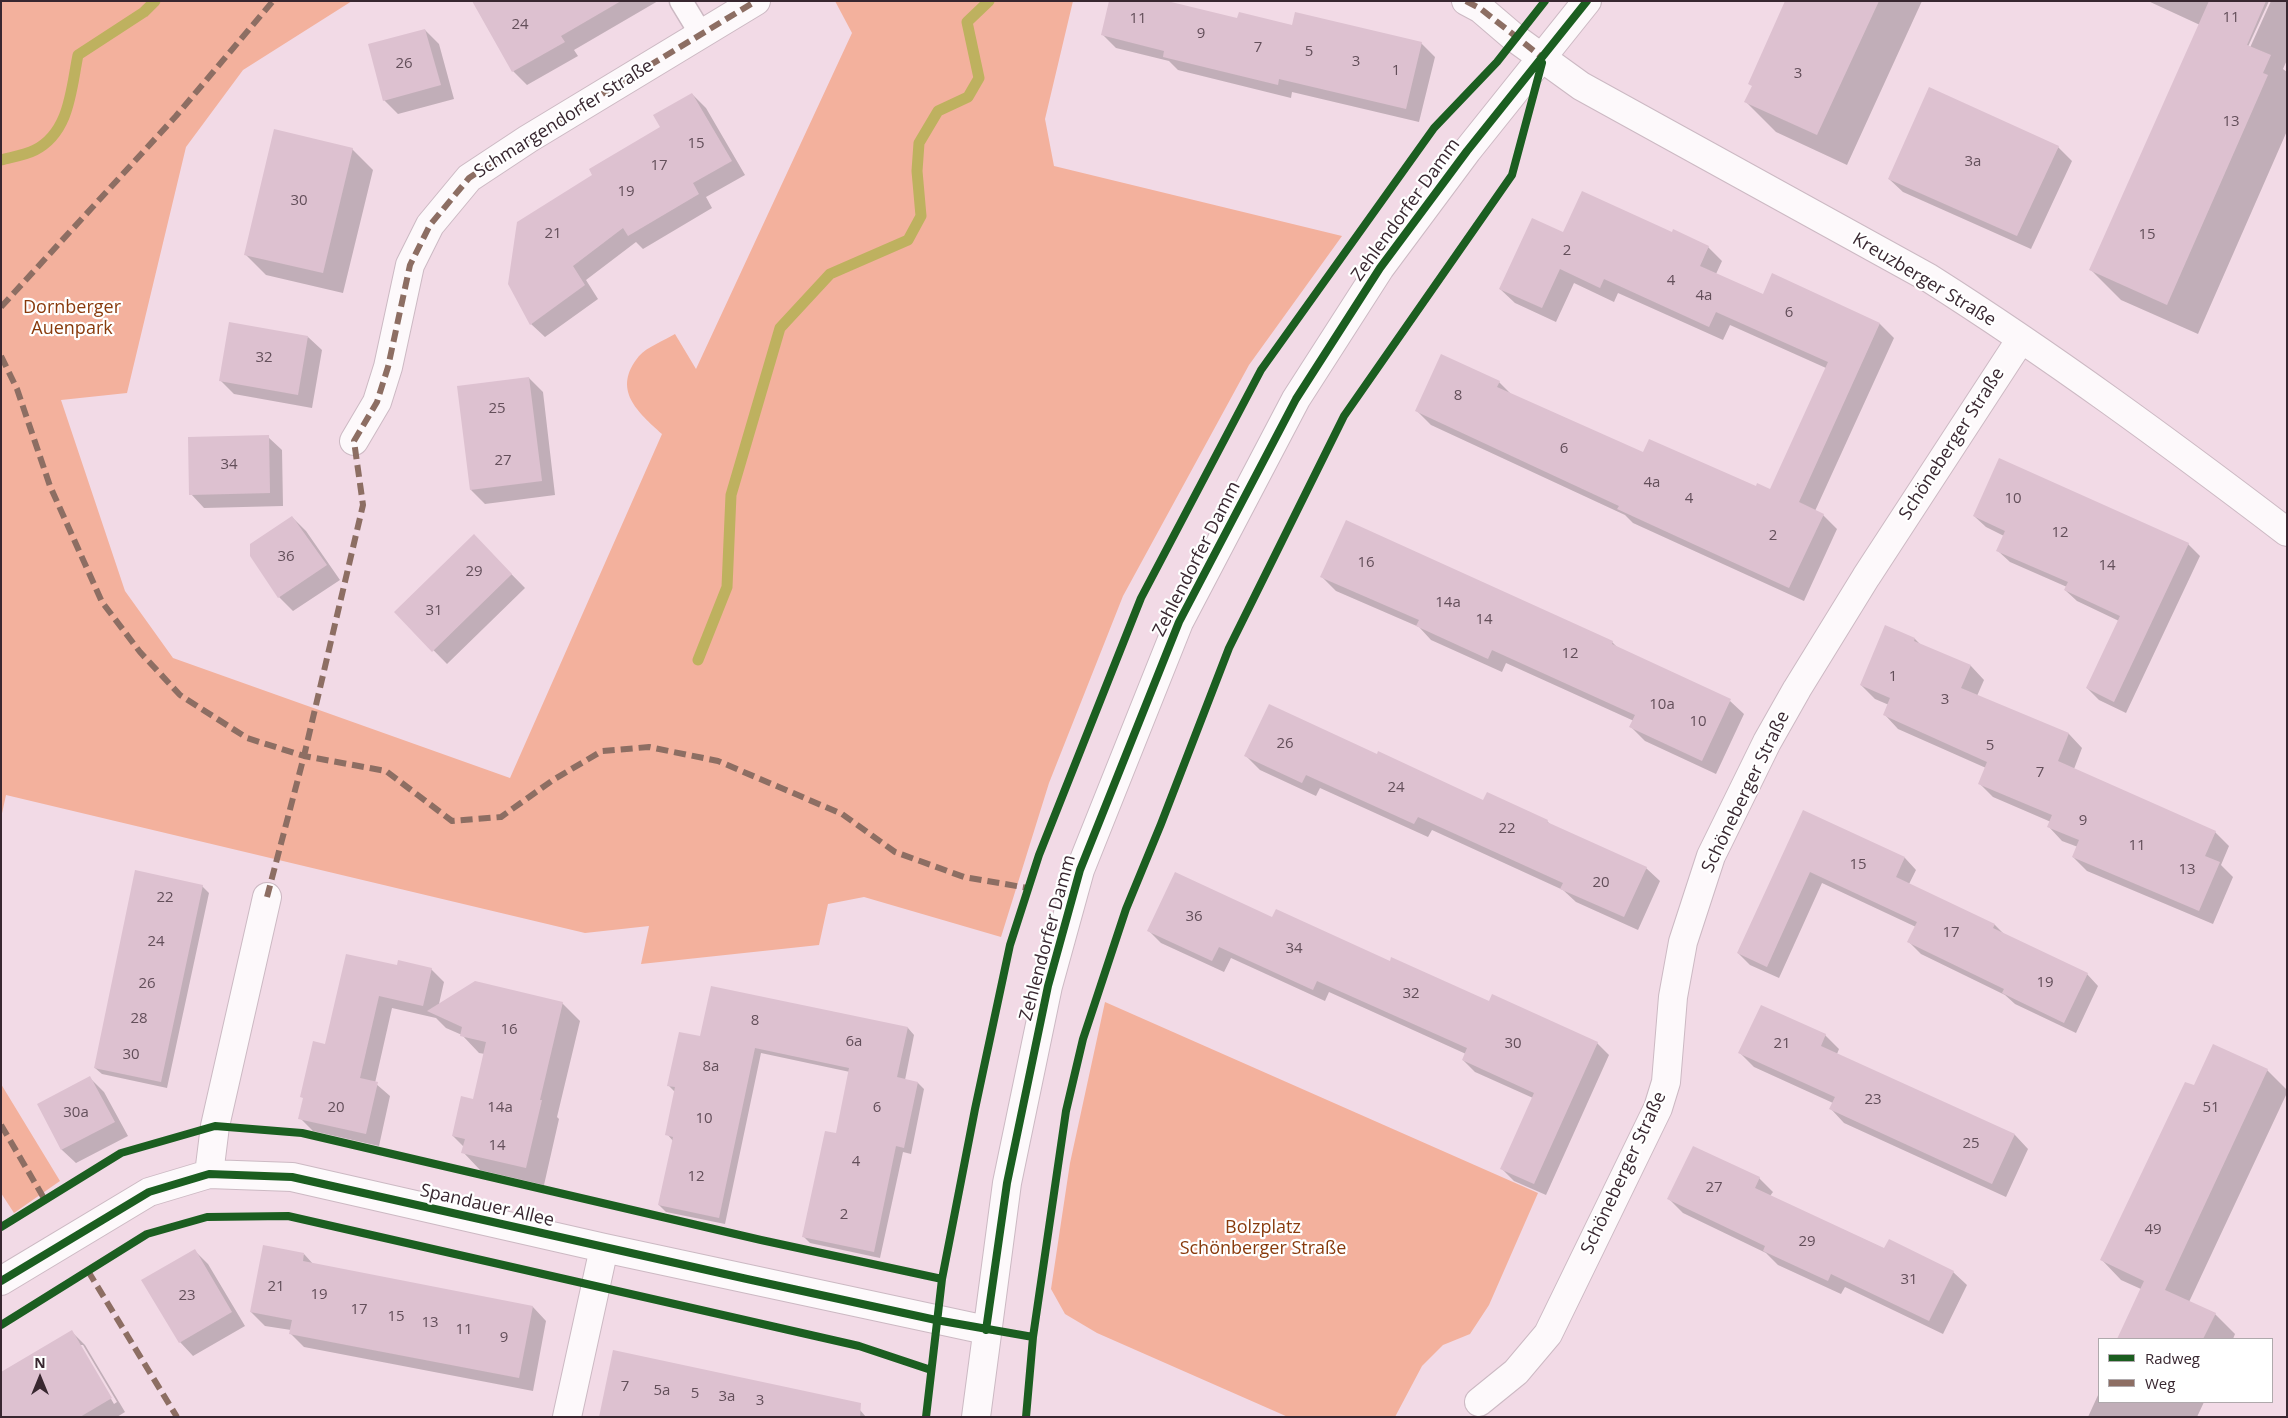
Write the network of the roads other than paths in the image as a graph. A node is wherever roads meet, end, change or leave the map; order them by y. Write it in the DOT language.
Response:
graph roads {
  1 [pos="681,1"];
  2 [pos="756,1"];
  3 [pos="1466,1"];
  4 [pos="1587,1"];
  5 [pos="701,34"];
  6 [pos="1543,58"];
  7 [pos="2021,339"];
  8 [pos="354,441"];
  9 [pos="2287,532"];
  10 [pos="267,897"];
  11 [pos="209,1174"];
  12 [pos="604,1248"];
  13 [pos="1,1281"];
  14 [pos="986,1330"];
  15 [pos="1479,1402"];
  16 [pos="567,1417"];
  17 [pos="976,1417"];
  1 -- 5 [label="lane"];
  2 -- 5 [label="street, Schmargendorfer Straße"];
  3 -- 6 [label="street"];
  4 -- 6 [label="street, Zehlendorfer Damm"];
  5 -- 8 [label="street, Schmargendorfer Straße"];
  6 -- 7 [label="street, Kreuzberger Straße"];
  6 -- 14 [label="street, Zehlendorfer Damm"];
  7 -- 9 [label="street, Kreuzberger Straße"];
  7 -- 15 [label="street, Schöneberger Straße"];
  10 -- 11 [label="street"];
  11 -- 12 [label="street, Spandauer Allee"];
  11 -- 13 [label="street, Spandauer Allee"];
  12 -- 14 [label="street, Spandauer Allee"];
  12 -- 16 [label="street"];
  14 -- 17 [label="street, Zehlendorfer Damm"];
}
